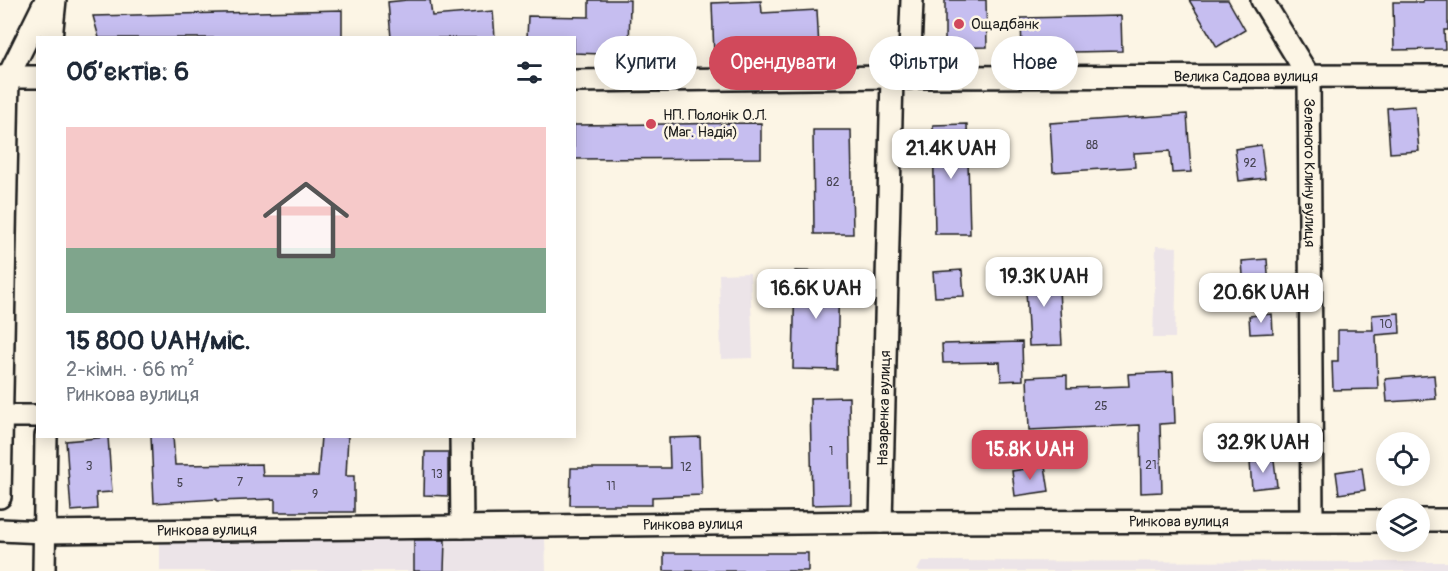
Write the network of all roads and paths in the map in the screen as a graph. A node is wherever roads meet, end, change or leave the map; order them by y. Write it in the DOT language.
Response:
graph roads {
  1 [pos="46,0"];
  2 [pos="55,0"];
  3 [pos="912,0"];
  4 [pos="1262,0"];
  5 [pos="51,36"];
  6 [pos="906,36"];
  7 [pos="1448,76"];
  8 [pos="4,77"];
  9 [pos="36,77"];
  10 [pos="869,77"];
  11 [pos="979,77"];
  12 [pos="1309,77"];
  13 [pos="576,81"];
  14 [pos="899,90"];
  15 [pos="2,416"];
  16 [pos="36,416"];
  17 [pos="46,438"];
  18 [pos="461,438"];
  19 [pos="1,450"];
  20 [pos="0,497"];
  21 [pos="1376,520"];
  22 [pos="1430,520"];
  23 [pos="1448,520"];
  24 [pos="880,522"];
  25 [pos="1312,522"];
  26 [pos="462,527"];
  27 [pos="0,530"];
  28 [pos="44,532"];
  29 [pos="44,571"];
  1 -- 8 [label="street"];
  2 -- 5 [label="street"];
  3 -- 6 [label="street, Назаренка вулиця"];
  4 -- 12 [label="street"];
  7 -- 12 [label="street, Велика Садова вулиця"];
  8 -- 9 [label="street"];
  8 -- 15 [label="street"];
  10 -- 13 [label="street, Велика Садова вулиця"];
  11 -- 12 [label="street, Велика Садова вулиця"];
  12 -- 25 [label="street, Зеленого Клину вулиця"];
  14 -- 24 [label="street, Назаренка вулиця"];
  15 -- 16 [label="street"];
  15 -- 19 [label="street"];
  17 -- 28 [label="street"];
  18 -- 26 [label="street"];
  19 -- 20 [label="street"];
  21 -- 25 [label="street, Ринкова вулиця"];
  22 -- 23 [label="street"];
  24 -- 25 [label="street, Ринкова вулиця"];
  24 -- 26 [label="street, Ринкова вулиця"];
  26 -- 28 [label="street, Ринкова вулиця"];
  27 -- 28 [label="street, Ринкова вулиця"];
  28 -- 29 [label="street"];
}
